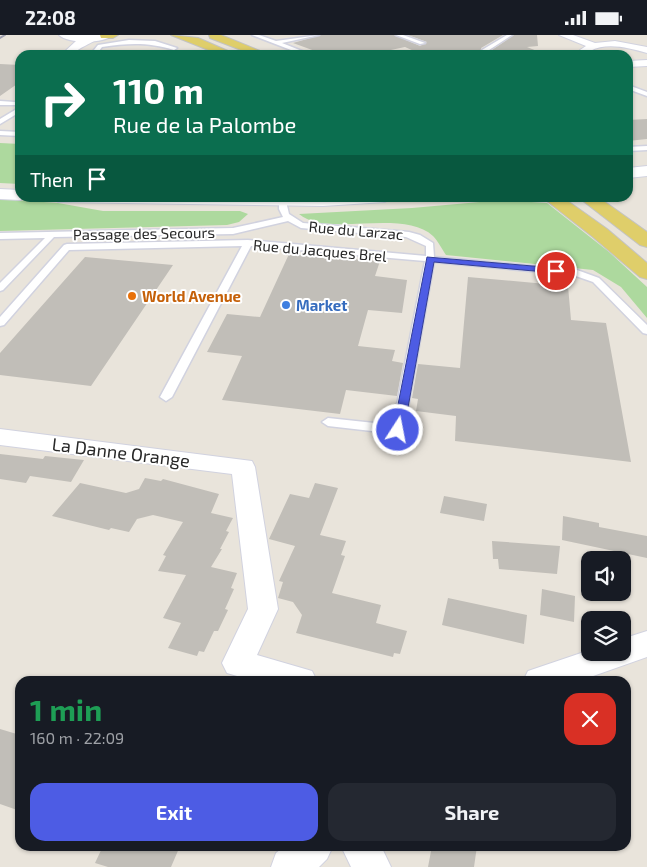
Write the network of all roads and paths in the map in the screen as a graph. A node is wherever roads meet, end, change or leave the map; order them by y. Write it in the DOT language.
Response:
graph roads {
  1 [pos="108,35"];
  2 [pos="176,35"];
  3 [pos="192,35"];
  4 [pos="210,35"];
  5 [pos="254,35"];
  6 [pos="316,35"];
  7 [pos="398,35"];
  8 [pos="510,35"];
  9 [pos="564,35"];
  10 [pos="71,39"];
  11 [pos="276,43"];
  12 [pos="422,43"];
  13 [pos="595,46"];
  14 [pos="174,48"];
  15 [pos="97,50"];
  16 [pos="219,50"];
  17 [pos="231,50"];
  18 [pos="250,50"];
  19 [pos="295,50"];
  20 [pos="484,50"];
  21 [pos="584,50"];
  22 [pos="647,50"];
  23 [pos="647,63"];
  24 [pos="633,64"];
  25 [pos="633,89"];
  26 [pos="647,94"];
  27 [pos="0,103"];
  28 [pos="15,107"];
  29 [pos="15,111"];
  30 [pos="0,122"];
  31 [pos="0,133"];
  32 [pos="15,134"];
  33 [pos="647,148"];
  34 [pos="633,149"];
  35 [pos="647,165"];
  36 [pos="633,166"];
  37 [pos="647,171"];
  38 [pos="633,172"];
  39 [pos="0,194"];
  40 [pos="15,195"];
  41 [pos="284,202"];
  42 [pos="556,202"];
  43 [pos="579,202"];
  44 [pos="593,202"];
  45 [pos="287,219"];
  46 [pos="629,227"];
  47 [pos="52,235"];
  48 [pos="0,236"];
  49 [pos="647,241"];
  50 [pos="248,243"];
  51 [pos="430,259"];
  52 [pos="647,273"];
  53 [pos="0,288"];
  54 [pos="0,323"];
  55 [pos="647,331"];
  56 [pos="166,397"];
  57 [pos="328,422"];
  58 [pos="0,437"];
  59 [pos="647,644"];
  60 [pos="284,676"];
  61 [pos="553,676"];
  62 [pos="308,851"];
  63 [pos="363,851"];
  64 [pos="290,867"];
  65 [pos="372,867"];
  1 -- 10 [label="main road"];
  2 -- 16 [label="main road"];
  3 -- 17 [label="main road"];
  4 -- 18 [label="main road"];
  5 -- 11 [label="lane"];
  6 -- 11 [label="lane"];
  7 -- 12 [label="lane"];
  8 -- 20 [label="lane"];
  9 -- 13 [label="street"];
  11 -- 19 [label="lane"];
  13 -- 21 [label="street"];
  13 -- 22 [label="street"];
  14 -- 15 [label="lane"];
  23 -- 24 [label="street"];
  25 -- 26 [label="lane"];
  27 -- 28 [label="lane"];
  29 -- 30 [label="lane"];
  31 -- 32 [label="lane"];
  33 -- 34 [label="lane"];
  35 -- 36 [label="main road"];
  37 -- 38 [label="main road"];
  39 -- 40 [label="main road"];
  41 -- 45 [label="lane, Rue du Larzac"];
  42 -- 52 [label="main road"];
  43 -- 46 [label="main road"];
  44 -- 46 [label="main road"];
  45 -- 47 [label="lane, Passage des Secours"];
  45 -- 51 [label="lane, Rue du Larzac"];
  46 -- 49 [label="main road"];
  47 -- 48 [label="lane, Passage des Secours"];
  47 -- 53 [label="lane"];
  50 -- 51 [label="lane, Rue du Jacques Brel"];
  50 -- 54 [label="lane, Rue du Jacques Brel"];
  50 -- 56 [label="lane"];
  51 -- 55 [label="lane, Rue du Jacques Brel"];
  51 -- 57 [label="lane"];
  58 -- 60 [label="street, La Danne Orange"];
  59 -- 61 [label="street"];
  62 -- 64 [label="street"];
  63 -- 65 [label="street"];
}
